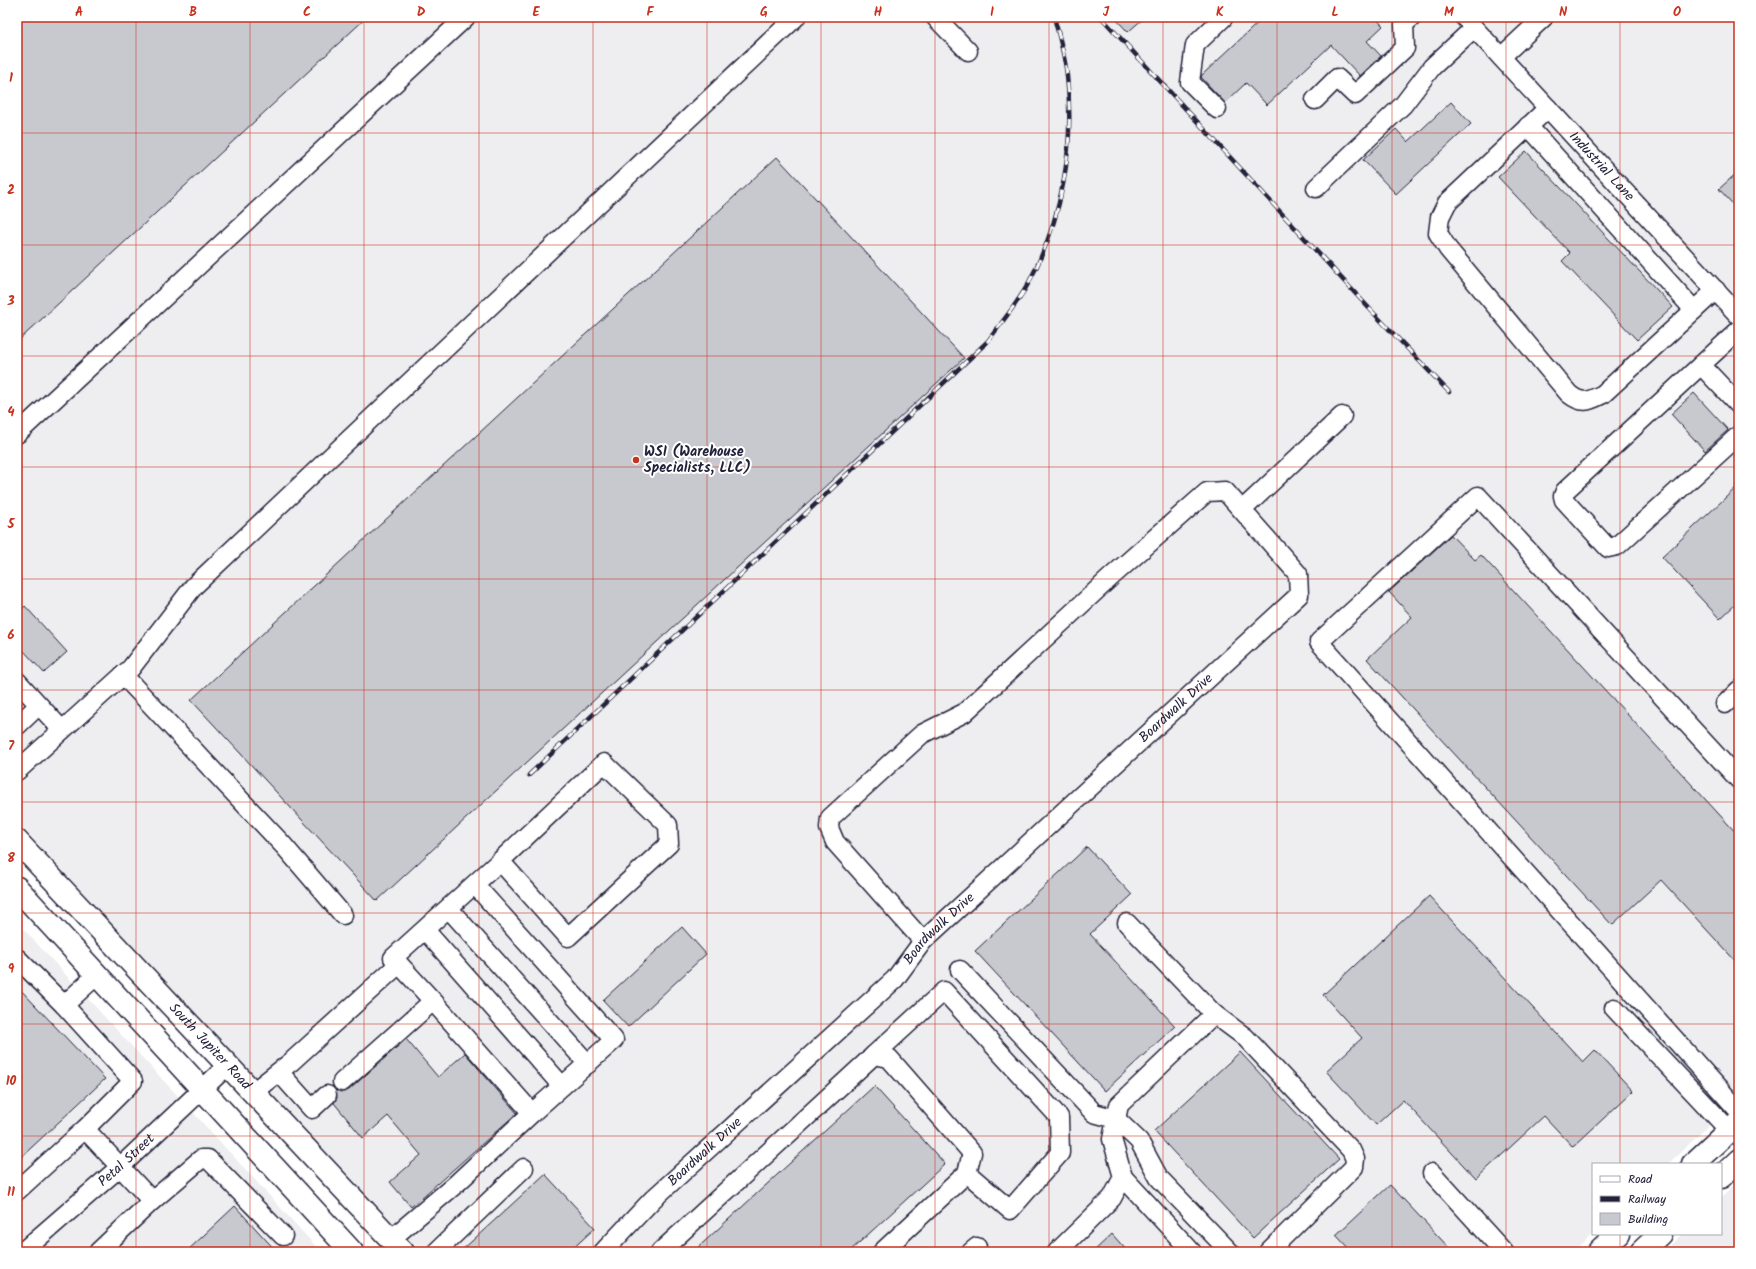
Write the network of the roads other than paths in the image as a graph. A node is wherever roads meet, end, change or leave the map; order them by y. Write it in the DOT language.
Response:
graph roads {
  1 [pos="466,17"];
  2 [pos="796,17"];
  3 [pos="935,17"];
  4 [pos="1224,17"];
  5 [pos="1412,17"];
  6 [pos="1544,17"];
  7 [pos="1469,23"];
  8 [pos="968,51"];
  9 [pos="1501,57"];
  10 [pos="1315,100"];
  11 [pos="1548,108"];
  12 [pos="1217,110"];
  13 [pos="1528,126"];
  14 [pos="1316,188"];
  15 [pos="1648,217"];
  16 [pos="1628,236"];
  17 [pos="1716,290"];
  18 [pos="1694,310"];
  19 [pos="1739,316"];
  20 [pos="1739,330"];
  21 [pos="1701,365"];
  22 [pos="1739,405"];
  23 [pos="1342,416"];
  24 [pos="17,434"];
  25 [pos="1739,435"];
  26 [pos="1242,510"];
  27 [pos="123,675"];
  28 [pos="17,681"];
  29 [pos="1739,690"];
  30 [pos="1725,704"];
  31 [pos="39,706"];
  32 [pos="17,726"];
  33 [pos="62,730"];
  34 [pos="17,771"];
  35 [pos="1739,780"];
  36 [pos="17,841"];
  37 [pos="500,861"];
  38 [pos="475,884"];
  39 [pos="17,888"];
  40 [pos="449,909"];
  41 [pos="343,915"];
  42 [pos="1127,923"];
  43 [pos="425,930"];
  44 [pos="923,941"];
  45 [pos="17,958"];
  46 [pos="399,964"];
  47 [pos="960,970"];
  48 [pos="97,975"];
  49 [pos="433,1001"];
  50 [pos="64,1005"];
  51 [pos="1614,1008"];
  52 [pos="1214,1014"];
  53 [pos="874,1055"];
  54 [pos="588,1064"];
  55 [pos="228,1065"];
  56 [pos="285,1067"];
  57 [pos="342,1082"];
  58 [pos="562,1086"];
  59 [pos="201,1089"];
  60 [pos="254,1092"];
  61 [pos="327,1095"];
  62 [pos="1739,1111"];
  63 [pos="532,1113"];
  64 [pos="1116,1118"];
  65 [pos="1736,1129"];
  66 [pos="85,1130"];
  67 [pos="1739,1160"];
  68 [pos="1694,1163"];
  69 [pos="120,1167"];
  70 [pos="524,1168"];
  71 [pos="967,1173"];
  72 [pos="1432,1174"];
  73 [pos="1722,1176"];
  74 [pos="1123,1178"];
  75 [pos="17,1191"];
  76 [pos="152,1200"];
  77 [pos="1617,1235"];
  78 [pos="1659,1235"];
  79 [pos="283,1236"];
  80 [pos="391,1248"];
  81 [pos="438,1251"];
  82 [pos="22,1252"];
  83 [pos="98,1252"];
  84 [pos="352,1252"];
  85 [pos="604,1252"];
  86 [pos="660,1252"];
  87 [pos="882,1252"];
  88 [pos="1057,1252"];
  89 [pos="1192,1252"];
  90 [pos="1230,1252"];
  91 [pos="1268,1252"];
  92 [pos="1504,1252"];
  93 [pos="1599,1252"];
  94 [pos="1641,1252"];
  1 -- 24 [label="street"];
  2 -- 27 [label="street"];
  3 -- 8 [label="street"];
  4 -- 12 [label="street"];
  5 -- 10 [label="street"];
  6 -- 9 [label="street"];
  7 -- 9 [label="street, Industrial Lane"];
  7 -- 14 [label="street"];
  9 -- 11 [label="street, Industrial Lane"];
  11 -- 13 [label="street"];
  11 -- 15 [label="street, Industrial Lane"];
  13 -- 16 [label="street"];
  13 -- 18 [label="street"];
  15 -- 16 [label="street"];
  15 -- 17 [label="street, Industrial Lane"];
  16 -- 18 [label="street"];
  17 -- 18 [label="street"];
  17 -- 19 [label="street, Industrial Lane"];
  20 -- 21 [label="street"];
  21 -- 22 [label="street"];
  21 -- 25 [label="street"];
  23 -- 26 [label="street"];
  26 -- 44 [label="street, Boardwalk Drive"];
  26 -- 44 [label="street, Boardwalk Drive"];
  27 -- 33 [label="street"];
  27 -- 41 [label="street"];
  28 -- 31 [label="street"];
  29 -- 30 [label="street"];
  31 -- 32 [label="street"];
  31 -- 33 [label="street"];
  33 -- 34 [label="street"];
  35 -- 62 [label="street"];
  36 -- 55 [label="main road, South Jupiter Road"];
  37 -- 37 [label="street"];
  37 -- 38 [label="street"];
  38 -- 40 [label="street"];
  38 -- 54 [label="street"];
  39 -- 48 [label="main road"];
  40 -- 43 [label="street"];
  40 -- 54 [label="street"];
  42 -- 52 [label="street"];
  43 -- 46 [label="street"];
  43 -- 58 [label="street"];
  44 -- 85 [label="street, Boardwalk Drive"];
  45 -- 50 [label="street"];
  46 -- 49 [label="street"];
  46 -- 56 [label="street"];
  47 -- 64 [label="street"];
  48 -- 50 [label="street"];
  48 -- 59 [label="main road"];
  49 -- 57 [label="street"];
  49 -- 63 [label="street"];
  50 -- 66 [label="street"];
  51 -- 65 [label="street"];
  52 -- 64 [label="street"];
  52 -- 91 [label="street"];
  53 -- 71 [label="street"];
  53 -- 71 [label="street"];
  53 -- 86 [label="street"];
  54 -- 58 [label="street"];
  55 -- 59 [label="street, Petal Street"];
  55 -- 60 [label="main road, South Jupiter Road"];
  56 -- 60 [label="street"];
  56 -- 61 [label="street"];
  58 -- 63 [label="street"];
  59 -- 69 [label="street, Petal Street"];
  59 -- 84 [label="main road"];
  60 -- 80 [label="main road, South Jupiter Road"];
  63 -- 80 [label="street"];
  64 -- 74 [label="street"];
  64 -- 90 [label="street"];
  65 -- 68 [label="main road"];
  66 -- 69 [label="street"];
  66 -- 75 [label="street"];
  67 -- 73 [label="main road"];
  69 -- 76 [label="street"];
  69 -- 82 [label="street, Petal Street"];
  70 -- 81 [label="street"];
  71 -- 87 [label="street"];
  72 -- 92 [label="street"];
  74 -- 88 [label="street"];
  74 -- 89 [label="street"];
  76 -- 79 [label="street"];
  76 -- 83 [label="street"];
  77 -- 93 [label="main road"];
  78 -- 94 [label="main road"];
}
